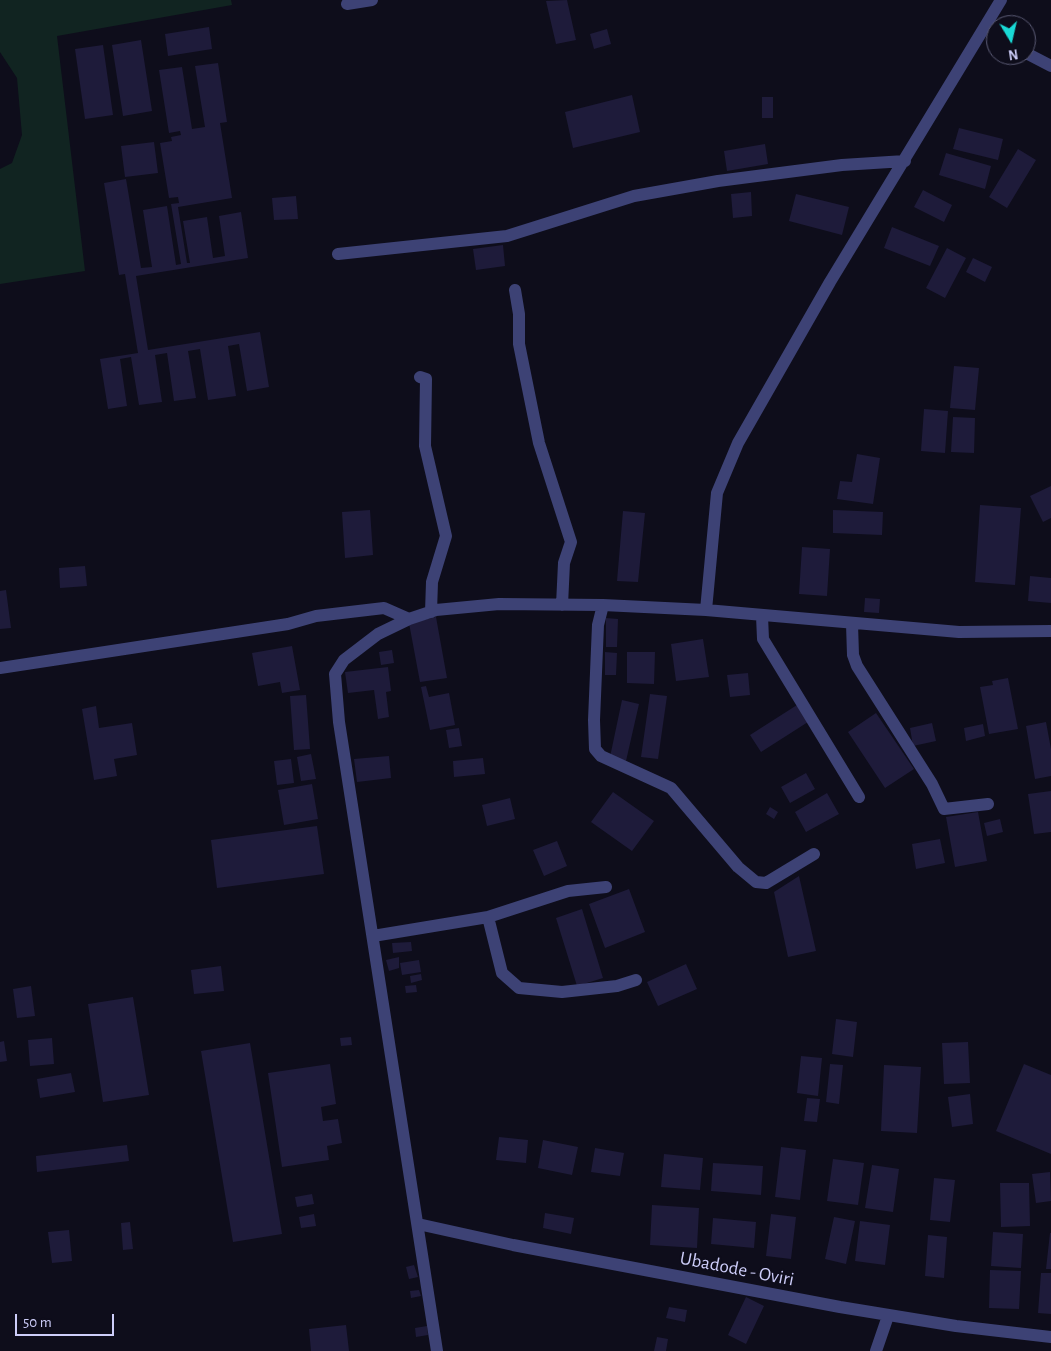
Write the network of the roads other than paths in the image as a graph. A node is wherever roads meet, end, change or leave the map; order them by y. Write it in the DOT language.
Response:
graph roads {
  1 [pos="372,0"];
  2 [pos="1001,0"];
  3 [pos="347,4"];
  4 [pos="996,15"];
  5 [pos="986,35"];
  6 [pos="1036,58"];
  7 [pos="1051,66"];
  8 [pos="905,161"];
  9 [pos="338,254"];
  10 [pos="516,290"];
  11 [pos="420,378"];
  12 [pos="562,605"];
  13 [pos="603,605"];
  14 [pos="706,610"];
  15 [pos="432,612"];
  16 [pos="762,616"];
  17 [pos="409,620"];
  18 [pos="852,624"];
  19 [pos="1051,631"];
  20 [pos="0,668"];
  21 [pos="859,797"];
  22 [pos="988,804"];
  23 [pos="814,854"];
  24 [pos="606,887"];
  25 [pos="488,917"];
  26 [pos="373,936"];
  27 [pos="636,980"];
  28 [pos="418,1224"];
  29 [pos="888,1316"];
  30 [pos="1051,1337"];
  31 [pos="437,1351"];
  32 [pos="876,1351"];
  1 -- 3 [label="street"];
  2 -- 4 [label="street"];
  5 -- 8 [label="street"];
  6 -- 7 [label="street"];
  8 -- 9 [label="street"];
  8 -- 14 [label="street"];
  10 -- 12 [label="street"];
  11 -- 15 [label="street"];
  12 -- 13 [label="street"];
  12 -- 15 [label="street"];
  13 -- 14 [label="street"];
  13 -- 23 [label="street"];
  14 -- 16 [label="street"];
  15 -- 17 [label="street"];
  16 -- 18 [label="street"];
  16 -- 21 [label="street"];
  17 -- 20 [label="street"];
  17 -- 26 [label="street"];
  18 -- 19 [label="street"];
  18 -- 22 [label="street"];
  24 -- 25 [label="street"];
  25 -- 26 [label="street"];
  25 -- 27 [label="street"];
  26 -- 28 [label="street"];
  28 -- 29 [label="street, Ubadode - Oviri"];
  28 -- 31 [label="street"];
  29 -- 30 [label="street, Ubadode - Oviri"];
  29 -- 32 [label="street"];
}
